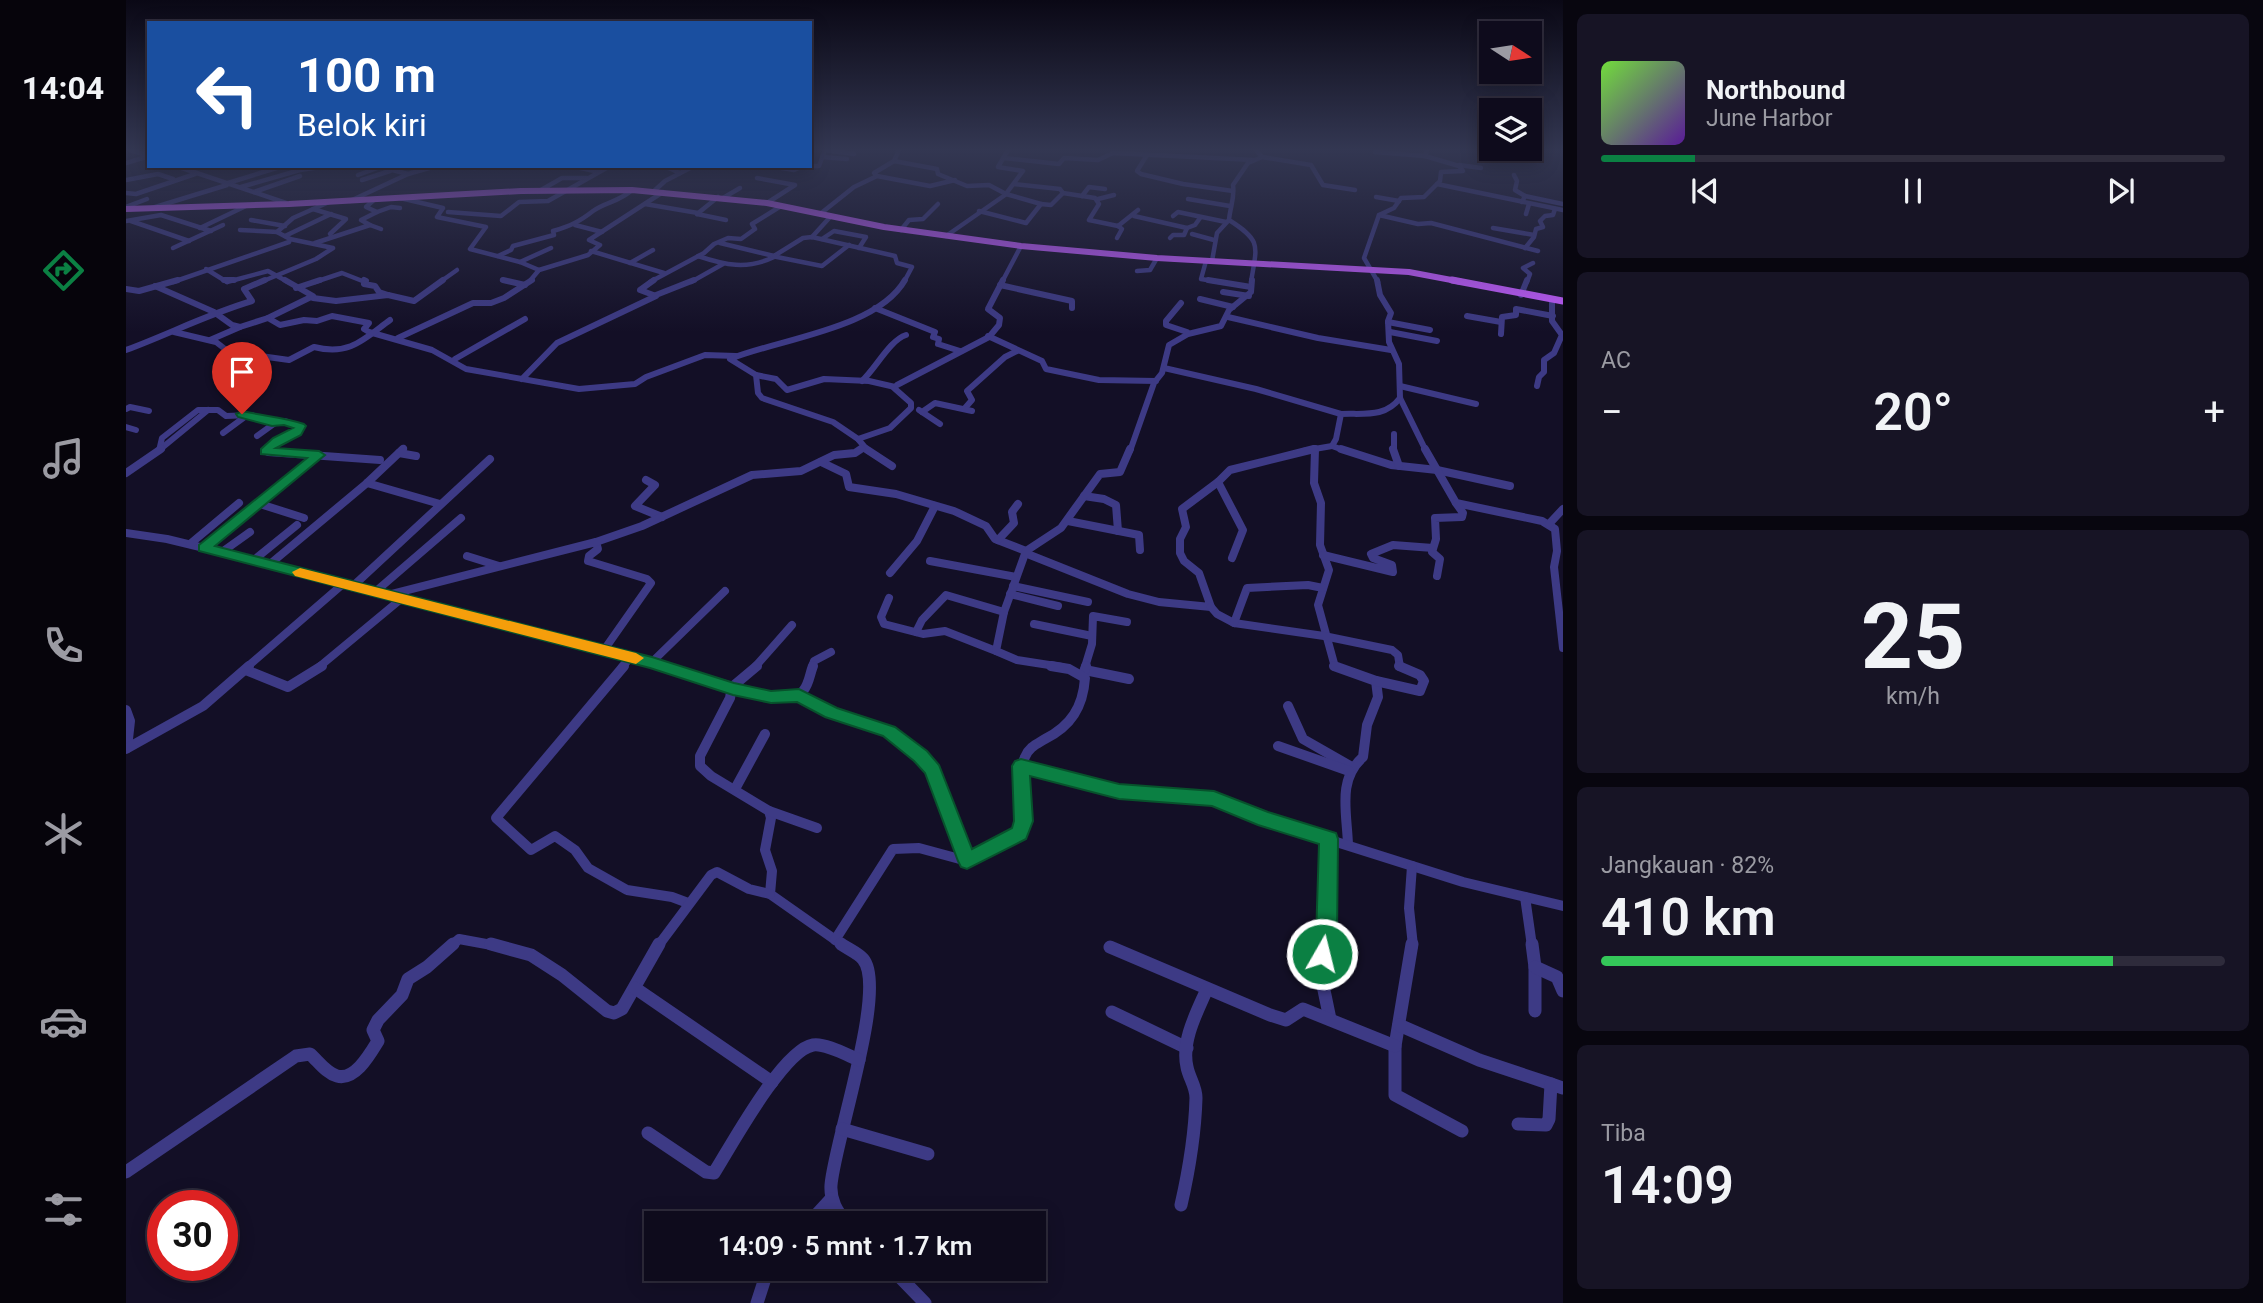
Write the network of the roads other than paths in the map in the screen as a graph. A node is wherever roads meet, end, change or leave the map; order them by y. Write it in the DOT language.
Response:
graph roads {
  1 [pos="236,211"];
  2 [pos="309,211"];
  3 [pos="320,211"];
  4 [pos="380,211"];
  5 [pos="508,211"];
  6 [pos="593,211"];
  7 [pos="635,211"];
  8 [pos="685,211"];
  9 [pos="701,211"];
  10 [pos="773,211"];
  11 [pos="804,211"];
  12 [pos="824,211"];
  13 [pos="931,211"];
  14 [pos="979,211"];
  15 [pos="1036,211"];
  16 [pos="1095,211"];
  17 [pos="1229,211"];
  18 [pos="1388,211"];
  19 [pos="1527,211"];
  20 [pos="1554,211"];
  21 [pos="377,212"];
  22 [pos="441,212"];
  23 [pos="698,213"];
  24 [pos="331,214"];
  25 [pos="473,214"];
  26 [pos="820,214"];
  27 [pos="1526,214"];
  28 [pos="1379,215"];
  29 [pos="831,216"];
  30 [pos="172,218"];
  31 [pos="1180,218"];
  32 [pos="1200,218"];
  33 [pos="251,220"];
  34 [pos="726,220"];
  35 [pos="128,221"];
  36 [pos="216,221"];
  37 [pos="465,221"];
  38 [pos="1227,221"];
  39 [pos="860,222"];
  40 [pos="370,225"];
  41 [pos="575,225"];
  42 [pos="285,226"];
  43 [pos="1118,226"];
  44 [pos="150,227"];
  45 [pos="200,228"];
  46 [pos="1188,228"];
  47 [pos="1493,228"];
  48 [pos="380,229"];
  49 [pos="240,230"];
  50 [pos="901,230"];
  51 [pos="211,231"];
  52 [pos="278,232"];
  53 [pos="602,232"];
  54 [pos="850,234"];
  55 [pos="1192,234"];
  56 [pos="1534,235"];
  57 [pos="331,236"];
  58 [pos="946,236"];
  59 [pos="812,237"];
  60 [pos="287,238"];
  61 [pos="1117,238"];
  62 [pos="1170,238"];
  63 [pos="822,239"];
  64 [pos="1214,240"];
  65 [pos="189,241"];
  66 [pos="314,243"];
  67 [pos="720,243"];
  68 [pos="842,243"];
  69 [pos="849,245"];
  70 [pos="1021,246"];
  71 [pos="173,248"];
  72 [pos="551,248"];
  73 [pos="859,248"];
  74 [pos="1525,248"];
  75 [pos="653,250"];
  76 [pos="591,251"];
  77 [pos="1538,251"];
  78 [pos="498,256"];
  79 [pos="698,256"];
  80 [pos="772,256"];
  81 [pos="1157,258"];
  82 [pos="1209,261"];
  83 [pos="520,262"];
  84 [pos="1534,262"];
  85 [pos="630,263"];
  86 [pos="1256,263"];
  87 [pos="723,264"];
  88 [pos="206,269"];
  89 [pos="1372,269"];
  90 [pos="457,270"];
  91 [pos="538,270"];
  92 [pos="1137,271"];
  93 [pos="664,273"];
  94 [pos="279,276"];
  95 [pos="502,280"];
  96 [pos="524,285"];
  97 [pos="1000,285"];
  98 [pos="155,286"];
  99 [pos="296,288"];
  100 [pos="126,289"];
  101 [pos="1223,292"];
  102 [pos="1250,292"];
  103 [pos="388,295"];
  104 [pos="656,295"];
  105 [pos="1521,295"];
  106 [pos="313,298"];
  107 [pos="1200,299"];
  108 [pos="1552,300"];
  109 [pos="1563,301"];
  110 [pos="1181,303"];
  111 [pos="1233,307"];
  112 [pos="875,308"];
  113 [pos="1072,308"];
  114 [pos="214,312"];
  115 [pos="1467,316"];
  116 [pos="1553,316"];
  117 [pos="1228,317"];
  118 [pos="268,318"];
  119 [pos="525,319"];
  120 [pos="390,320"];
  121 [pos="1388,322"];
  122 [pos="369,323"];
  123 [pos="1502,323"];
  124 [pos="382,326"];
  125 [pos="240,327"];
  126 [pos="1430,330"];
  127 [pos="1561,330"];
  128 [pos="174,332"];
  129 [pos="1187,332"];
  130 [pos="1390,332"];
  131 [pos="371,333"];
  132 [pos="1501,334"];
  133 [pos="906,335"];
  134 [pos="988,336"];
  135 [pos="398,338"];
  136 [pos="209,340"];
  137 [pos="1437,341"];
  138 [pos="126,350"];
  139 [pos="1391,350"];
  140 [pos="960,351"];
  141 [pos="1017,351"];
  142 [pos="736,356"];
  143 [pos="455,359"];
  144 [pos="1164,368"];
  145 [pos="756,375"];
  146 [pos="522,379"];
  147 [pos="862,381"];
  148 [pos="1156,381"];
  149 [pos="1400,386"];
  150 [pos="1538,386"];
  151 [pos="895,387"];
  152 [pos="1400,398"];
  153 [pos="1475,404"];
  154 [pos="912,405"];
  155 [pos="126,409"];
  156 [pos="149,411"];
  157 [pos="922,412"];
  158 [pos="1341,414"];
  159 [pos="248,415"];
  160 [pos="275,423"];
  161 [pos="940,424"];
  162 [pos="126,427"];
  163 [pos="136,430"];
  164 [pos="223,433"];
  165 [pos="1394,433"];
  166 [pos="257,436"];
  167 [pos="858,439"];
  168 [pos="1332,446"];
  169 [pos="863,447"];
  170 [pos="1315,448"];
  171 [pos="319,455"];
  172 [pos="416,456"];
  173 [pos="490,459"];
  174 [pos="380,460"];
  175 [pos="821,462"];
  176 [pos="892,466"];
  177 [pos="1399,466"];
  178 [pos="1437,470"];
  179 [pos="126,473"];
  180 [pos="646,480"];
  181 [pos="1218,482"];
  182 [pos="368,483"];
  183 [pos="1510,486"];
  184 [pos="1084,496"];
  185 [pos="239,503"];
  186 [pos="1456,503"];
  187 [pos="260,504"];
  188 [pos="440,504"];
  189 [pos="1018,504"];
  190 [pos="935,506"];
  191 [pos="1563,509"];
  192 [pos="461,517"];
  193 [pos="662,517"];
  194 [pos="301,521"];
  195 [pos="1068,521"];
  196 [pos="1549,524"];
  197 [pos="1118,531"];
  198 [pos="250,532"];
  199 [pos="126,533"];
  200 [pos="998,540"];
  201 [pos="596,542"];
  202 [pos="190,544"];
  203 [pos="204,548"];
  204 [pos="1433,548"];
  205 [pos="1140,550"];
  206 [pos="222,552"];
  207 [pos="1025,552"];
  208 [pos="1323,555"];
  209 [pos="467,556"];
  210 [pos="1232,558"];
  211 [pos="254,560"];
  212 [pos="930,561"];
  213 [pos="270,564"];
  214 [pos="500,566"];
  215 [pos="890,573"];
  216 [pos="1437,576"];
  217 [pos="1013,586"];
  218 [pos="343,588"];
  219 [pos="1323,588"];
  220 [pos="725,591"];
  221 [pos="375,592"];
  222 [pos="386,595"];
  223 [pos="889,598"];
  224 [pos="401,599"];
  225 [pos="1088,601"];
  226 [pos="1058,606"];
  227 [pos="1211,607"];
  228 [pos="1004,612"];
  229 [pos="1127,622"];
  230 [pos="1234,623"];
  231 [pos="1034,624"];
  232 [pos="792,625"];
  233 [pos="916,632"];
  234 [pos="1092,636"];
  235 [pos="1324,636"];
  236 [pos="1563,648"];
  237 [pos="604,650"];
  238 [pos="996,650"];
  239 [pos="831,652"];
  240 [pos="631,657"];
  241 [pos="652,662"];
  242 [pos="246,670"];
  243 [pos="1084,672"];
  244 [pos="1129,679"];
  245 [pos="1376,681"];
  246 [pos="732,691"];
  247 [pos="801,696"];
  248 [pos="1288,706"];
  249 [pos="126,710"];
  250 [pos="765,734"];
  251 [pos="1278,746"];
  252 [pos="126,748"];
  253 [pos="1021,766"];
  254 [pos="1350,769"];
  255 [pos="735,789"];
  256 [pos="769,811"];
  257 [pos="817,828"];
  258 [pos="1329,839"];
  259 [pos="1348,845"];
  260 [pos="967,861"];
  261 [pos="1412,866"];
  262 [pos="770,894"];
  263 [pos="1525,897"];
  264 [pos="688,903"];
  265 [pos="1563,906"];
  266 [pos="835,940"];
  267 [pos="1110,947"];
  268 [pos="1535,967"];
  269 [pos="635,988"];
  270 [pos="1207,989"];
  271 [pos="1563,991"];
  272 [pos="1535,1011"];
  273 [pos="1112,1012"];
  274 [pos="1330,1020"];
  275 [pos="1399,1025"];
  276 [pos="1395,1046"];
  277 [pos="1187,1048"];
  278 [pos="859,1060"];
  279 [pos="772,1083"];
  280 [pos="1557,1086"];
  281 [pos="1518,1124"];
  282 [pos="842,1129"];
  283 [pos="1462,1131"];
  284 [pos="648,1133"];
  285 [pos="928,1154"];
  286 [pos="126,1172"];
  287 [pos="831,1199"];
  288 [pos="1181,1205"];
  289 [pos="820,1211"];
  290 [pos="838,1211"];
  291 [pos="764,1281"];
  292 [pos="904,1281"];
  293 [pos="757,1303"];
  294 [pos="925,1303"];
  1 -- 36 [label="street"];
  2 -- 42 [label="street"];
  3 -- 24 [label="street"];
  4 -- 21 [label="street"];
  5 -- 25 [label="street"];
  6 -- 41 [label="street"];
  7 -- 53 [label="street"];
  8 -- 23 [label="street"];
  9 -- 23 [label="street"];
  10 -- 67 [label="street"];
  11 -- 26 [label="main road"];
  12 -- 26 [label="street"];
  13 -- 50 [label="street"];
  14 -- 15 [label="street"];
  14 -- 58 [label="street"];
  16 -- 43 [label="street"];
  17 -- 38 [label="street"];
  18 -- 28 [label="street"];
  19 -- 27 [label="street"];
  20 -- 56 [label="street"];
  21 -- 40 [label="street"];
  22 -- 25 [label="street"];
  22 -- 37 [label="street"];
  23 -- 34 [label="street"];
  24 -- 57 [label="street"];
  24 -- 60 [label="street"];
  25 -- 37 [label="street"];
  26 -- 29 [label="main road"];
  28 -- 74 [label="street"];
  28 -- 89 [label="street"];
  29 -- 39 [label="main road"];
  29 -- 59 [label="street"];
  30 -- 35 [label="street"];
  30 -- 44 [label="street"];
  30 -- 45 [label="street"];
  31 -- 32 [label="street"];
  32 -- 38 [label="street"];
  32 -- 46 [label="street"];
  33 -- 42 [label="street"];
  35 -- 44 [label="street"];
  36 -- 45 [label="street"];
  36 -- 51 [label="street"];
  37 -- 78 [label="street"];
  38 -- 64 [label="street"];
  38 -- 86 [label="street"];
  39 -- 50 [label="main road"];
  39 -- 54 [label="street"];
  40 -- 48 [label="street"];
  40 -- 57 [label="street"];
  41 -- 53 [label="street"];
  41 -- 78 [label="street"];
  42 -- 52 [label="street"];
  43 -- 46 [label="street"];
  43 -- 61 [label="street"];
  44 -- 65 [label="street"];
  45 -- 51 [label="street"];
  46 -- 62 [label="street"];
  47 -- 56 [label="street"];
  49 -- 52 [label="street"];
  50 -- 58 [label="main road"];
  51 -- 65 [label="street"];
  52 -- 60 [label="street"];
  53 -- 76 [label="street"];
  54 -- 63 [label="street"];
  54 -- 68 [label="street"];
  54 -- 73 [label="street"];
  55 -- 64 [label="street"];
  56 -- 74 [label="street"];
  57 -- 66 [label="street"];
  58 -- 70 [label="main road"];
  59 -- 63 [label="street"];
  59 -- 80 [label="street"];
  60 -- 66 [label="street"];
  60 -- 88 [label="street"];
  63 -- 68 [label="street"];
  64 -- 82 [label="street"];
  65 -- 71 [label="street"];
  66 -- 94 [label="street"];
  67 -- 79 [label="street"];
  67 -- 80 [label="street"];
  68 -- 69 [label="street"];
  69 -- 73 [label="street"];
  69 -- 80 [label="street"];
  70 -- 81 [label="main road"];
  70 -- 97 [label="street"];
  72 -- 83 [label="street"];
  73 -- 112 [label="street"];
  74 -- 77 [label="street"];
  75 -- 85 [label="street"];
  76 -- 85 [label="street"];
  76 -- 91 [label="street"];
  78 -- 83 [label="street"];
  79 -- 87 [label="street"];
  79 -- 93 [label="street"];
  80 -- 87 [label="street"];
  81 -- 82 [label="main road"];
  81 -- 92 [label="street"];
  82 -- 86 [label="main road"];
  82 -- 102 [label="street"];
  83 -- 91 [label="street"];
  84 -- 105 [label="street"];
  85 -- 93 [label="street"];
  86 -- 89 [label="main road"];
  86 -- 102 [label="street"];
  87 -- 104 [label="street"];
  88 -- 94 [label="street"];
  88 -- 98 [label="street"];
  89 -- 105 [label="main road"];
  89 -- 121 [label="street"];
  90 -- 103 [label="street"];
  91 -- 96 [label="street"];
  93 -- 104 [label="street"];
  94 -- 99 [label="street"];
  94 -- 114 [label="street"];
  95 -- 96 [label="street"];
  96 -- 135 [label="street"];
  97 -- 113 [label="street"];
  97 -- 134 [label="street"];
  98 -- 100 [label="street"];
  98 -- 114 [label="street"];
  99 -- 103 [label="street"];
  99 -- 106 [label="street"];
  101 -- 102 [label="street"];
  102 -- 111 [label="street"];
  103 -- 106 [label="street"];
  104 -- 146 [label="street"];
  105 -- 108 [label="main road"];
  106 -- 118 [label="street"];
  107 -- 111 [label="street"];
  108 -- 109 [label="main road"];
  108 -- 116 [label="street"];
  110 -- 129 [label="street"];
  111 -- 117 [label="street"];
  112 -- 140 [label="street"];
  112 -- 142 [label="street"];
  114 -- 125 [label="street"];
  114 -- 128 [label="street"];
  115 -- 123 [label="street"];
  116 -- 123 [label="street"];
  116 -- 127 [label="street"];
  117 -- 129 [label="street"];
  117 -- 139 [label="street"];
  118 -- 122 [label="street"];
  118 -- 125 [label="street"];
  119 -- 143 [label="street"];
  120 -- 124 [label="street"];
  121 -- 126 [label="street"];
  121 -- 130 [label="street"];
  122 -- 124 [label="street"];
  122 -- 131 [label="street"];
  123 -- 132 [label="street"];
  124 -- 131 [label="street"];
  125 -- 136 [label="street"];
  127 -- 150 [label="street"];
  128 -- 136 [label="street"];
  128 -- 138 [label="street"];
  129 -- 144 [label="street"];
  130 -- 137 [label="street"];
  130 -- 139 [label="street"];
  131 -- 135 [label="street"];
  131 -- 136 [label="street"];
  133 -- 147 [label="street"];
  134 -- 140 [label="street"];
  134 -- 141 [label="street"];
  135 -- 143 [label="street"];
  139 -- 149 [label="street"];
  140 -- 151 [label="street"];
  141 -- 148 [label="street"];
  141 -- 157 [label="street"];
  142 -- 145 [label="street"];
  142 -- 146 [label="street"];
  143 -- 146 [label="street"];
  144 -- 148 [label="street"];
  144 -- 158 [label="street"];
  145 -- 147 [label="street"];
  145 -- 167 [label="street"];
  147 -- 151 [label="street"];
  148 -- 184 [label="street"];
  149 -- 152 [label="street"];
  149 -- 153 [label="street"];
  151 -- 154 [label="street"];
  152 -- 158 [label="street"];
  152 -- 178 [label="street"];
  154 -- 157 [label="street"];
  154 -- 167 [label="street"];
  155 -- 156 [label="street"];
  157 -- 161 [label="street"];
  158 -- 168 [label="street"];
  159 -- 160 [label="street"];
  159 -- 164 [label="street"];
  159 -- 179 [label="street"];
  160 -- 166 [label="street"];
  160 -- 171 [label="street"];
  162 -- 163 [label="street"];
  165 -- 177 [label="street"];
  167 -- 169 [label="street"];
  168 -- 170 [label="street"];
  168 -- 177 [label="street"];
  169 -- 175 [label="street"];
  169 -- 176 [label="street"];
  170 -- 181 [label="street"];
  170 -- 208 [label="street"];
  171 -- 174 [label="street"];
  171 -- 187 [label="street"];
  172 -- 182 [label="street"];
  173 -- 188 [label="street"];
  175 -- 190 [label="street"];
  175 -- 193 [label="street"];
  177 -- 178 [label="street"];
  178 -- 183 [label="street"];
  178 -- 186 [label="street"];
  180 -- 193 [label="street"];
  181 -- 210 [label="street"];
  181 -- 227 [label="street"];
  182 -- 188 [label="street"];
  182 -- 213 [label="street"];
  184 -- 195 [label="street"];
  184 -- 197 [label="street"];
  185 -- 202 [label="street"];
  186 -- 196 [label="street"];
  186 -- 204 [label="street"];
  187 -- 194 [label="street"];
  187 -- 203 [label="street"];
  188 -- 218 [label="street"];
  189 -- 200 [label="street"];
  190 -- 200 [label="street"];
  190 -- 215 [label="street"];
  191 -- 196 [label="street"];
  192 -- 221 [label="street"];
  193 -- 201 [label="street"];
  194 -- 211 [label="street"];
  195 -- 197 [label="street"];
  195 -- 207 [label="street"];
  196 -- 236 [label="street"];
  197 -- 205 [label="street"];
  198 -- 206 [label="street"];
  199 -- 202 [label="street"];
  200 -- 207 [label="street"];
  201 -- 214 [label="street"];
  201 -- 237 [label="street"];
  202 -- 203 [label="street"];
  203 -- 206 [label="street"];
  204 -- 208 [label="street"];
  204 -- 216 [label="street"];
  206 -- 211 [label="street"];
  207 -- 217 [label="street"];
  207 -- 227 [label="street"];
  208 -- 219 [label="street"];
  209 -- 214 [label="street"];
  211 -- 213 [label="street"];
  212 -- 217 [label="street"];
  213 -- 218 [label="street"];
  214 -- 222 [label="street"];
  217 -- 225 [label="street"];
  217 -- 226 [label="street"];
  217 -- 228 [label="street"];
  218 -- 221 [label="street"];
  218 -- 242 [label="street"];
  219 -- 230 [label="street"];
  219 -- 235 [label="street"];
  220 -- 241 [label="street"];
  221 -- 222 [label="street"];
  222 -- 224 [label="street"];
  223 -- 233 [label="street"];
  224 -- 237 [label="street"];
  224 -- 242 [label="street"];
  227 -- 230 [label="street"];
  228 -- 233 [label="street"];
  228 -- 238 [label="street"];
  229 -- 234 [label="street"];
  230 -- 235 [label="street"];
  231 -- 234 [label="street"];
  232 -- 246 [label="street"];
  233 -- 238 [label="street"];
  234 -- 243 [label="street"];
  235 -- 245 [label="street"];
  235 -- 245 [label="street"];
  237 -- 240 [label="street"];
  238 -- 243 [label="street"];
  239 -- 247 [label="street"];
  240 -- 241 [label="street"];
  240 -- 264 [label="street"];
  241 -- 246 [label="street"];
  242 -- 252 [label="street"];
  243 -- 244 [label="street"];
  243 -- 253 [label="street"];
  245 -- 254 [label="street"];
  246 -- 247 [label="street"];
  246 -- 255 [label="street"];
  247 -- 260 [label="street"];
  248 -- 254 [label="street"];
  249 -- 252 [label="street"];
  250 -- 255 [label="street"];
  251 -- 254 [label="street"];
  253 -- 258 [label="street"];
  253 -- 260 [label="street"];
  254 -- 259 [label="street"];
  255 -- 256 [label="street"];
  256 -- 257 [label="street"];
  256 -- 262 [label="street"];
  258 -- 259 [label="street"];
  258 -- 274 [label="street"];
  259 -- 261 [label="street"];
  260 -- 266 [label="street"];
  261 -- 263 [label="street"];
  261 -- 275 [label="street"];
  262 -- 264 [label="street"];
  262 -- 266 [label="street"];
  263 -- 265 [label="street"];
  263 -- 268 [label="street"];
  264 -- 269 [label="street"];
  266 -- 278 [label="street"];
  267 -- 270 [label="street"];
  268 -- 271 [label="street"];
  268 -- 272 [label="street"];
  269 -- 279 [label="street"];
  269 -- 286 [label="street"];
  270 -- 274 [label="street"];
  270 -- 277 [label="street"];
  273 -- 277 [label="street"];
  274 -- 276 [label="street"];
  275 -- 276 [label="street"];
  275 -- 280 [label="street"];
  276 -- 283 [label="street"];
  277 -- 288 [label="street"];
  278 -- 279 [label="street"];
  278 -- 282 [label="street"];
  279 -- 284 [label="street"];
  280 -- 281 [label="street"];
  282 -- 285 [label="street"];
  282 -- 287 [label="street"];
  287 -- 289 [label="street"];
  287 -- 290 [label="street"];
  291 -- 293 [label="street"];
  292 -- 294 [label="street"];
}
